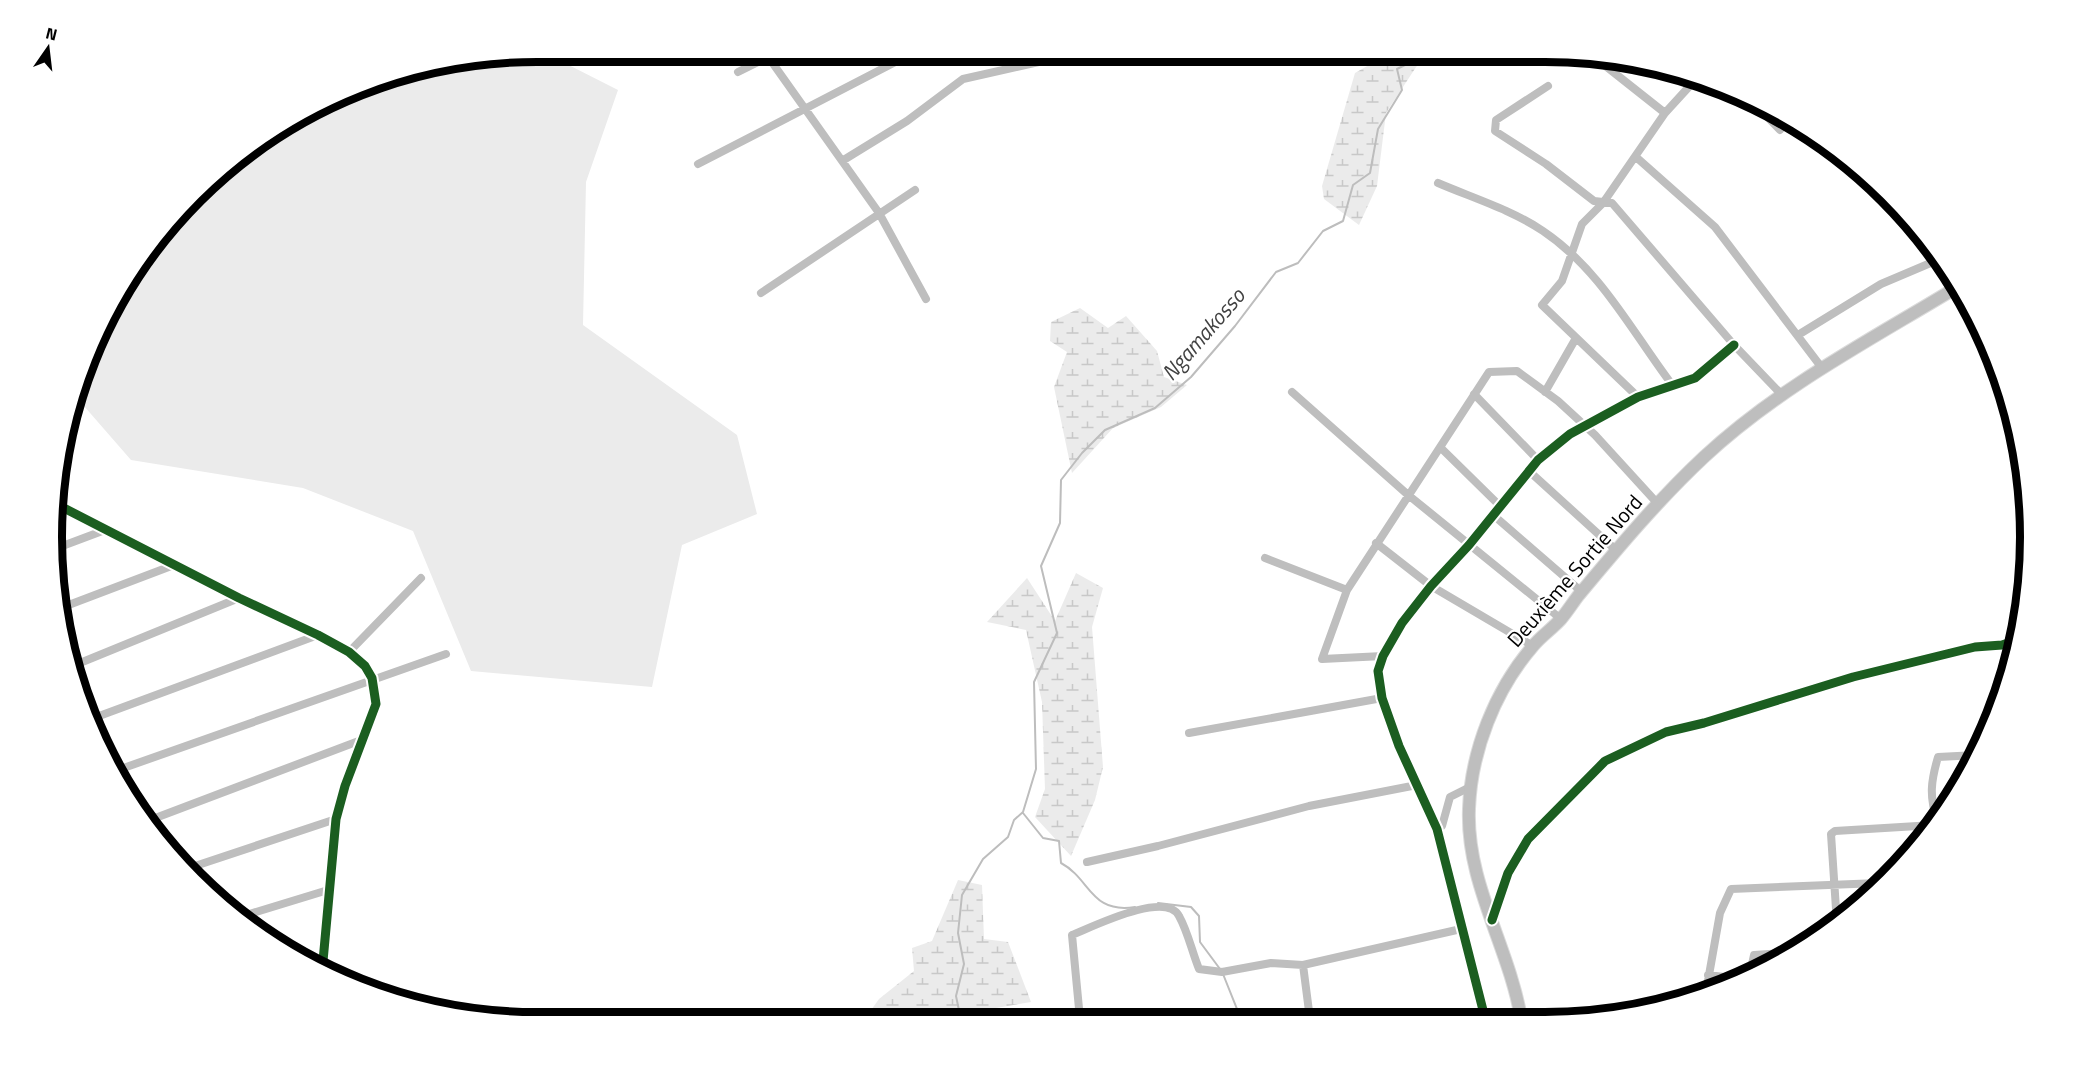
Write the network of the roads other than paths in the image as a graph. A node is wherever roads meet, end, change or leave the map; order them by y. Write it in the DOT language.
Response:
graph roads {
  1 [pos="754,62"];
  2 [pos="772,62"];
  3 [pos="895,62"];
  4 [pos="1039,62"];
  5 [pos="1606,66"];
  6 [pos="738,72"];
  7 [pos="1691,85"];
  8 [pos="1548,86"];
  9 [pos="804,108"];
  10 [pos="1665,113"];
  11 [pos="1767,117"];
  12 [pos="1780,130"];
  13 [pos="1636,157"];
  14 [pos="842,161"];
  15 [pos="698,164"];
  16 [pos="1438,183"];
  17 [pos="915,190"];
  18 [pos="1604,203"];
  19 [pos="879,213"];
  20 [pos="1572,256"];
  21 [pos="1932,263"];
  22 [pos="1951,291"];
  23 [pos="761,293"];
  24 [pos="926,298"];
  25 [pos="1798,335"];
  26 [pos="1576,338"];
  27 [pos="1734,345"];
  28 [pos="1822,368"];
  29 [pos="1673,386"];
  30 [pos="1292,392"];
  31 [pos="1545,392"];
  32 [pos="1474,394"];
  33 [pos="1781,394"];
  34 [pos="1638,397"];
  35 [pos="1586,426"];
  36 [pos="1441,448"];
  37 [pos="1538,460"];
  38 [pos="1530,472"];
  39 [pos="1407,494"];
  40 [pos="1658,504"];
  41 [pos="1500,506"];
  42 [pos="63,508"];
  43 [pos="1492,514"];
  44 [pos="105,530"];
  45 [pos="1376,543"];
  46 [pos="1469,545"];
  47 [pos="62,546"];
  48 [pos="1617,551"];
  49 [pos="1265,558"];
  50 [pos="174,565"];
  51 [pos="421,578"];
  52 [pos="1431,586"];
  53 [pos="1347,590"];
  54 [pos="1582,592"];
  55 [pos="239,598"];
  56 [pos="67,606"];
  57 [pos="1561,619"];
  58 [pos="318,635"];
  59 [pos="2007,643"];
  60 [pos="1533,646"];
  61 [pos="349,652"];
  62 [pos="446,654"];
  63 [pos="1383,656"];
  64 [pos="79,663"];
  65 [pos="372,678"];
  66 [pos="1382,698"];
  67 [pos="98,717"];
  68 [pos="1189,733"];
  69 [pos="364,739"];
  70 [pos="1966,756"];
  71 [pos="122,768"];
  72 [pos="1417,785"];
  73 [pos="1470,787"];
  74 [pos="1933,808"];
  75 [pos="155,818"];
  76 [pos="336,819"];
  77 [pos="1921,826"];
  78 [pos="1437,829"];
  79 [pos="1087,862"];
  80 [pos="195,866"];
  81 [pos="1869,883"];
  82 [pos="1836,884"];
  83 [pos="328,890"];
  84 [pos="1837,911"];
  85 [pos="249,914"];
  86 [pos="1492,920"];
  87 [pos="1461,928"];
  88 [pos="1771,954"];
  89 [pos="323,961"];
  90 [pos="1303,964"];
  91 [pos="1752,964"];
  92 [pos="1708,975"];
  93 [pos="1721,977"];
  94 [pos="1707,982"];
  95 [pos="1079,1012"];
  96 [pos="1309,1012"];
  97 [pos="1483,1012"];
  98 [pos="1520,1012"];
  1 -- 6 [label="street"];
  2 -- 9 [label="street"];
  3 -- 9 [label="street"];
  4 -- 14 [label="street"];
  5 -- 10 [label="street"];
  7 -- 10 [label="street"];
  8 -- 18 [label="street"];
  9 -- 14 [label="street"];
  9 -- 15 [label="street"];
  10 -- 13 [label="street"];
  11 -- 12 [label="street"];
  13 -- 18 [label="street"];
  13 -- 25 [label="street"];
  14 -- 19 [label="street"];
  16 -- 20 [label="street"];
  17 -- 19 [label="street"];
  18 -- 20 [label="street"];
  18 -- 27 [label="street"];
  19 -- 23 [label="street"];
  19 -- 24 [label="street"];
  20 -- 26 [label="street"];
  20 -- 29 [label="street"];
  21 -- 25 [label="street"];
  22 -- 28 [label="main road, Deuxième Sortie Nord"];
  25 -- 28 [label="street"];
  26 -- 31 [label="street"];
  26 -- 34 [label="street"];
  27 -- 29 [label="street"];
  27 -- 33 [label="street"];
  28 -- 33 [label="main road, Deuxième Sortie Nord"];
  29 -- 34 [label="street"];
  30 -- 39 [label="street"];
  31 -- 32 [label="street"];
  31 -- 35 [label="street"];
  32 -- 36 [label="street"];
  32 -- 37 [label="street"];
  33 -- 40 [label="main road, Deuxième Sortie Nord"];
  34 -- 35 [label="street"];
  35 -- 37 [label="street"];
  35 -- 40 [label="street"];
  36 -- 39 [label="street"];
  36 -- 41 [label="street"];
  37 -- 38 [label="street"];
  38 -- 41 [label="street"];
  38 -- 48 [label="street"];
  39 -- 45 [label="street"];
  39 -- 46 [label="street"];
  40 -- 48 [label="main road, Deuxième Sortie Nord"];
  41 -- 43 [label="street"];
  42 -- 44 [label="street"];
  43 -- 46 [label="street"];
  43 -- 54 [label="street"];
  44 -- 47 [label="street"];
  44 -- 50 [label="street"];
  45 -- 52 [label="street"];
  45 -- 53 [label="street"];
  46 -- 52 [label="street"];
  46 -- 57 [label="street"];
  48 -- 54 [label="main road, Deuxième Sortie Nord"];
  49 -- 53 [label="street"];
  50 -- 55 [label="street"];
  50 -- 56 [label="street"];
  51 -- 61 [label="street"];
  52 -- 60 [label="street"];
  52 -- 63 [label="street"];
  53 -- 63 [label="street"];
  54 -- 57 [label="main road, Deuxième Sortie Nord"];
  55 -- 58 [label="street"];
  55 -- 64 [label="street"];
  57 -- 60 [label="main road, Deuxième Sortie Nord"];
  58 -- 61 [label="street"];
  58 -- 67 [label="street"];
  59 -- 86 [label="street"];
  60 -- 73 [label="main road, Deuxième Sortie Nord"];
  61 -- 65 [label="street"];
  62 -- 65 [label="street"];
  63 -- 66 [label="street"];
  65 -- 69 [label="street"];
  65 -- 71 [label="street"];
  66 -- 68 [label="street"];
  66 -- 72 [label="street"];
  69 -- 75 [label="street"];
  69 -- 76 [label="street"];
  70 -- 74 [label="street"];
  72 -- 78 [label="street"];
  72 -- 79 [label="street"];
  73 -- 78 [label="street"];
  73 -- 86 [label="main road, Deuxième Sortie Nord"];
  76 -- 80 [label="street"];
  76 -- 83 [label="street"];
  77 -- 82 [label="street"];
  78 -- 87 [label="street"];
  81 -- 82 [label="street"];
  82 -- 84 [label="street"];
  82 -- 92 [label="street"];
  83 -- 85 [label="street"];
  83 -- 89 [label="street"];
  86 -- 98 [label="main road, Deuxième Sortie Nord"];
  87 -- 90 [label="street"];
  87 -- 97 [label="street"];
  88 -- 91 [label="street"];
  90 -- 95 [label="street"];
  90 -- 96 [label="street"];
  92 -- 93 [label="street"];
  92 -- 94 [label="street"];
}
